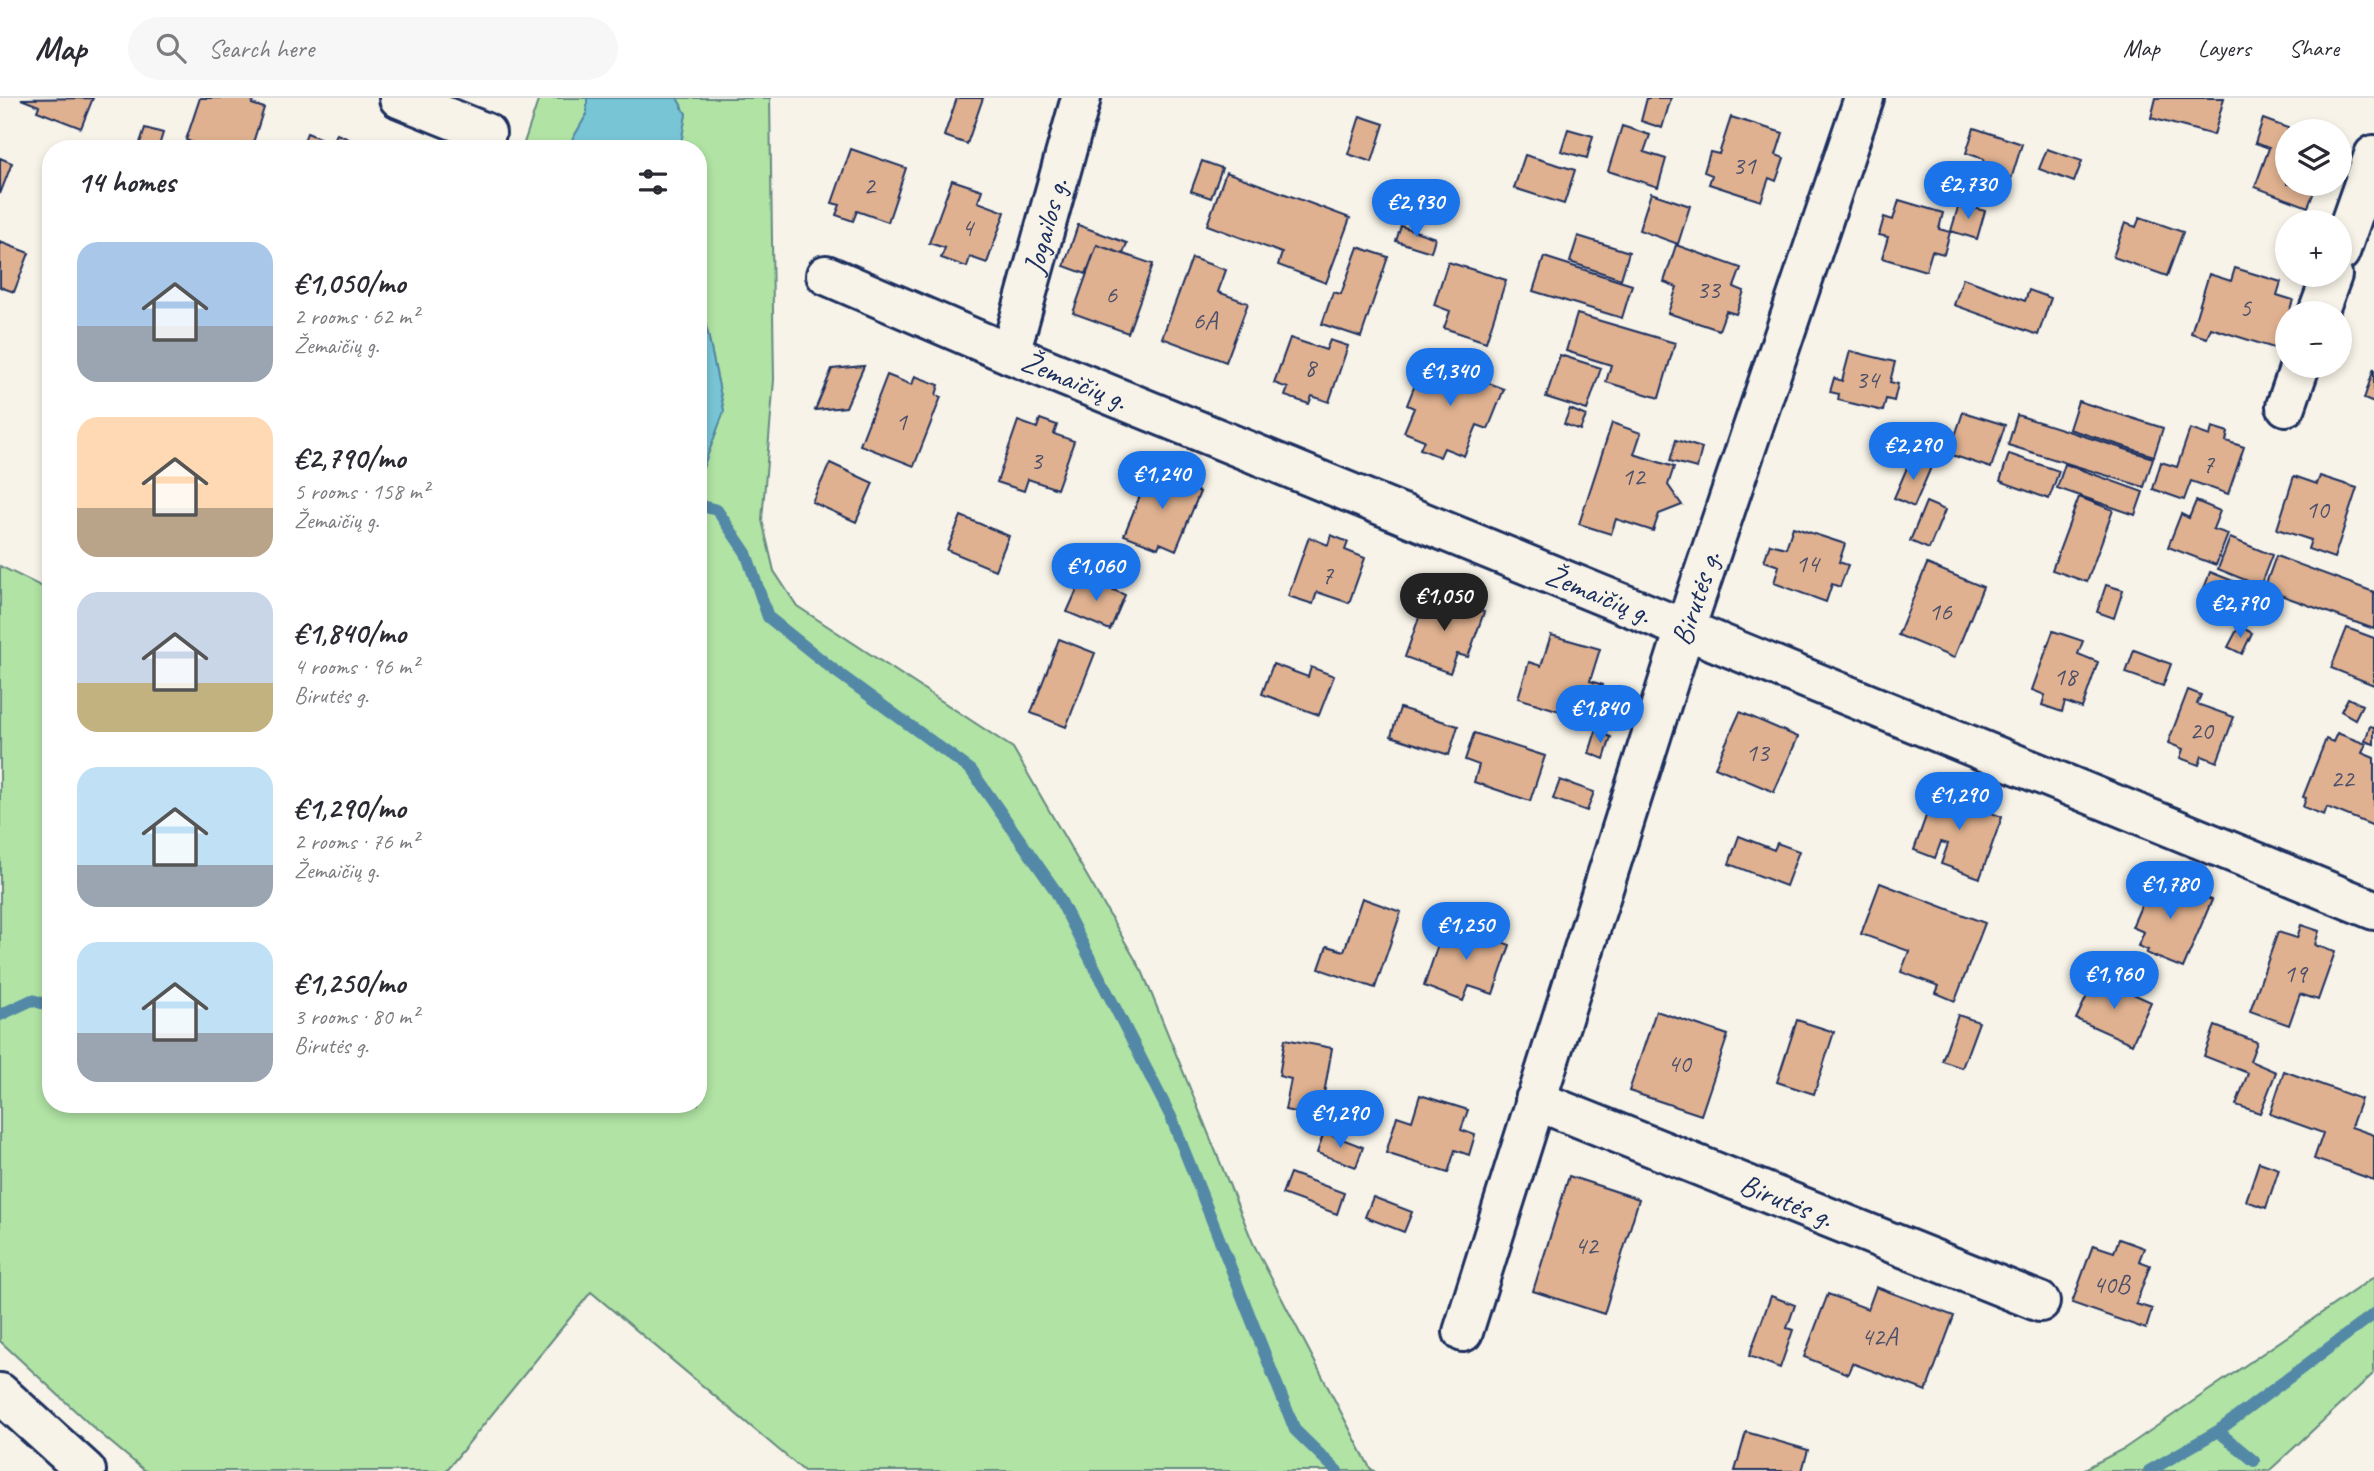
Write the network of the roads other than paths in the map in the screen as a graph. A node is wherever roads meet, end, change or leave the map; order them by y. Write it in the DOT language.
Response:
graph roads {
  1 [pos="399,98"];
  2 [pos="1082,98"];
  3 [pos="1864,98"];
  4 [pos="486,134"];
  5 [pos="2374,155"];
  6 [pos="2352,218"];
  7 [pos="826,275"];
  8 [pos="1010,354"];
  9 [pos="2296,378"];
  10 [pos="2286,406"];
  11 [pos="1685,629"];
  12 [pos="2374,909"];
  13 [pos="1535,1100"];
  14 [pos="2040,1302"];
  15 [pos="1463,1332"];
  16 [pos="0,1393"];
  17 [pos="86,1471"];
  1 -- 4 [label="street"];
  2 -- 8 [label="street, Jogailos g."];
  3 -- 11 [label="street, Birutės g."];
  5 -- 6 [label="street"];
  7 -- 8 [label="street, Žemaičių g."];
  8 -- 11 [label="street, Žemaičių g."];
  9 -- 10 [label="street"];
  11 -- 12 [label="street, Žemaičių g."];
  11 -- 13 [label="street, Birutės g."];
  13 -- 14 [label="street, Birutės g."];
  13 -- 15 [label="street, Birutės g."];
  16 -- 17 [label="street"];
}
